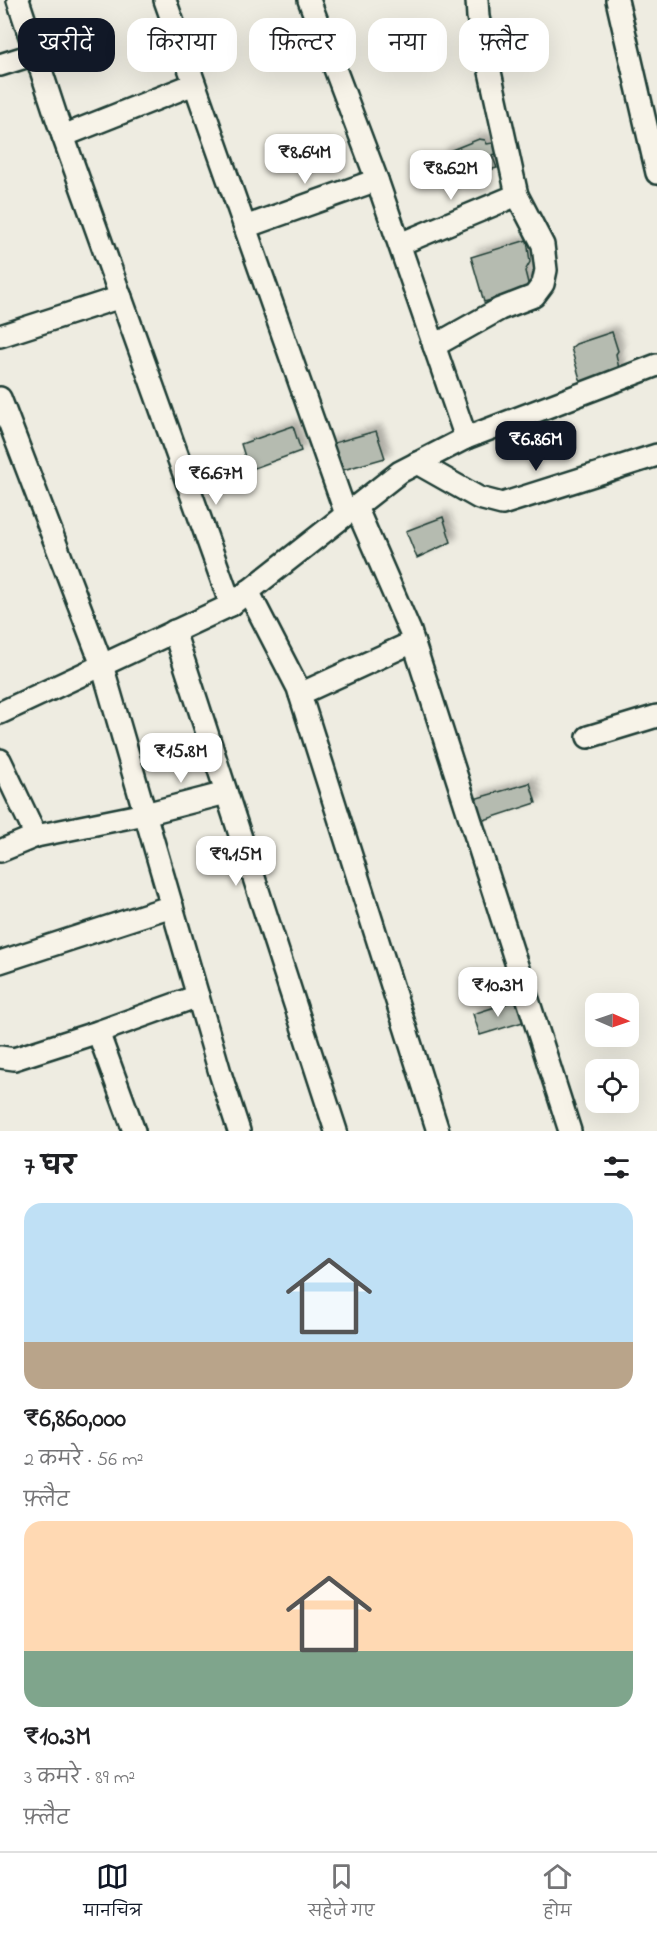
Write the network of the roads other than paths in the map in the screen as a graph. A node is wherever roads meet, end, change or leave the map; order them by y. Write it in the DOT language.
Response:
graph roads {
  1 [pos="18,0"];
  2 [pos="165,0"];
  3 [pos="309,0"];
  4 [pos="477,0"];
  5 [pos="617,0"];
  6 [pos="24,18"];
  7 [pos="18,60"];
  8 [pos="0,66"];
  9 [pos="41,72"];
  10 [pos="194,84"];
  11 [pos="63,136"];
  12 [pos="657,173"];
  13 [pos="377,180"];
  14 [pos="517,195"];
  15 [pos="245,227"];
  16 [pos="400,244"];
  17 [pos="121,297"];
  18 [pos="0,336"];
  19 [pos="434,346"];
  20 [pos="657,365"];
  21 [pos="0,398"];
  22 [pos="466,438"];
  23 [pos="657,455"];
  24 [pos="417,463"];
  25 [pos="351,511"];
  26 [pos="248,591"];
  27 [pos="231,605"];
  28 [pos="174,632"];
  29 [pos="413,642"];
  30 [pos="102,665"];
  31 [pos="300,694"];
  32 [pos="0,713"];
  33 [pos="657,716"];
  34 [pos="588,738"];
  35 [pos="0,760"];
  36 [pos="226,793"];
  37 [pos="145,814"];
  38 [pos="36,836"];
  39 [pos="0,851"];
  40 [pos="172,906"];
  41 [pos="0,962"];
  42 [pos="198,996"];
  43 [pos="98,1032"];
  44 [pos="0,1057"];
  45 [pos="134,1131"];
  46 [pos="239,1131"];
  47 [pos="336,1131"];
  48 [pos="438,1131"];
  49 [pos="570,1131"];
  1 -- 6 [label="street"];
  2 -- 10 [label="street"];
  3 -- 13 [label="street"];
  4 -- 14 [label="street"];
  5 -- 12 [label="street"];
  7 -- 8 [label="street"];
  9 -- 11 [label="street"];
  10 -- 11 [label="street"];
  10 -- 15 [label="street"];
  11 -- 17 [label="street"];
  13 -- 15 [label="street"];
  13 -- 16 [label="street"];
  14 -- 16 [label="street"];
  14 -- 19 [label="street"];
  15 -- 25 [label="street"];
  16 -- 19 [label="street"];
  17 -- 18 [label="street"];
  17 -- 27 [label="street"];
  19 -- 22 [label="street"];
  20 -- 22 [label="street"];
  21 -- 30 [label="street"];
  22 -- 24 [label="street"];
  23 -- 24 [label="street"];
  24 -- 25 [label="street"];
  25 -- 26 [label="street"];
  25 -- 29 [label="street"];
  26 -- 27 [label="street"];
  26 -- 31 [label="street"];
  27 -- 28 [label="street"];
  28 -- 30 [label="street"];
  28 -- 36 [label="street"];
  29 -- 31 [label="street"];
  29 -- 49 [label="street"];
  30 -- 32 [label="street"];
  30 -- 37 [label="street"];
  31 -- 48 [label="street"];
  33 -- 34 [label="street"];
  35 -- 38 [label="street"];
  36 -- 37 [label="street"];
  36 -- 47 [label="street"];
  37 -- 38 [label="street"];
  37 -- 40 [label="street"];
  38 -- 39 [label="street"];
  40 -- 41 [label="street"];
  40 -- 42 [label="street"];
  42 -- 43 [label="street"];
  42 -- 46 [label="street"];
  43 -- 44 [label="street"];
  43 -- 45 [label="street"];
}
